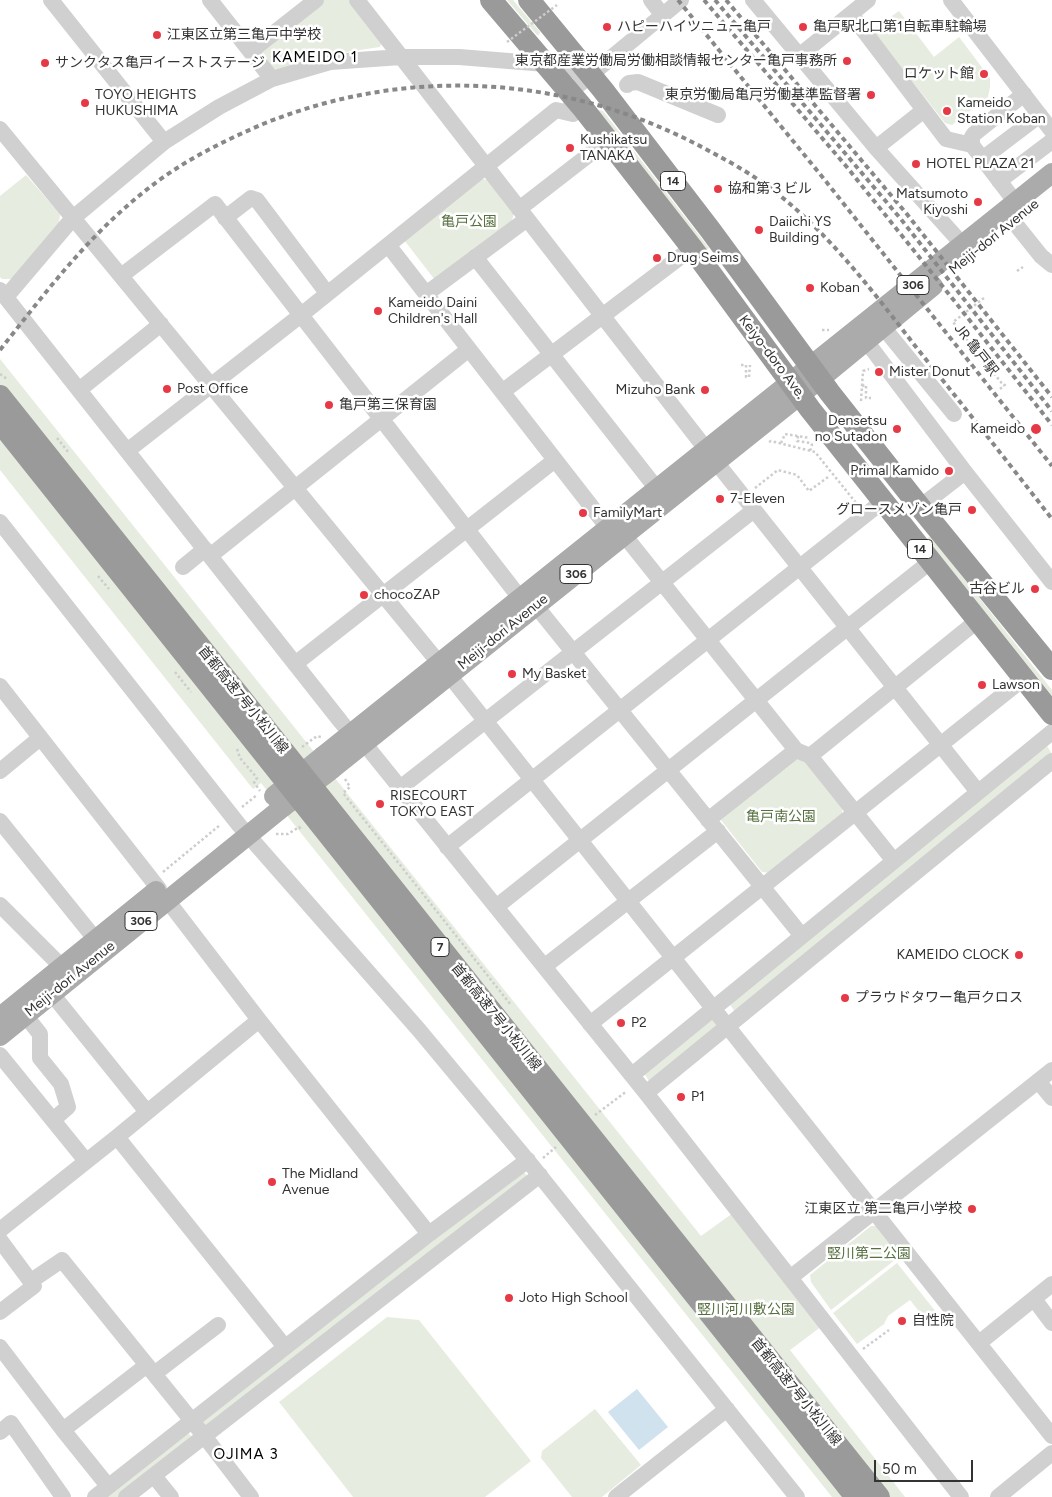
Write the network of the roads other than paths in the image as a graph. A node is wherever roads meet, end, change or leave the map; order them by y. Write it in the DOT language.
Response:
graph roads {
  1 [pos="51,0"];
  2 [pos="210,0"];
  3 [pos="316,0"];
  4 [pos="357,0"];
  5 [pos="491,0"];
  6 [pos="529,0"];
  7 [pos="651,0"];
  8 [pos="681,0"];
  9 [pos="753,0"];
  10 [pos="868,0"];
  11 [pos="957,2"];
  12 [pos="851,14"];
  13 [pos="663,16"];
  14 [pos="251,52"];
  15 [pos="799,56"];
  16 [pos="401,57"];
  17 [pos="546,64"];
  18 [pos="592,75"];
  19 [pos="272,80"];
  20 [pos="626,85"];
  21 [pos="570,92"];
  22 [pos="1024,94"];
  23 [pos="924,110"];
  24 [pos="718,115"];
  25 [pos="1040,115"];
  26 [pos="0,129"];
  27 [pos="1052,131"];
  28 [pos="608,140"];
  29 [pos="1052,140"];
  30 [pos="164,142"];
  31 [pos="972,145"];
  32 [pos="876,148"];
  33 [pos="982,159"];
  34 [pos="486,166"];
  35 [pos="1052,172"];
  36 [pos="999,181"];
  37 [pos="1052,189"];
  38 [pos="1014,211"];
  39 [pos="523,214"];
  40 [pos="73,218"];
  41 [pos="226,218"];
  42 [pos="388,245"];
  43 [pos="963,245"];
  44 [pos="692,248"];
  45 [pos="1048,256"];
  46 [pos="475,257"];
  47 [pos="121,276"];
  48 [pos="327,293"];
  49 [pos="3,294"];
  50 [pos="426,294"];
  51 [pos="301,315"];
  52 [pos="603,316"];
  53 [pos="161,324"];
  54 [pos="883,327"];
  55 [pos="866,341"];
  56 [pos="468,349"];
  57 [pos="552,355"];
  58 [pos="815,373"];
  59 [pos="211,385"];
  60 [pos="795,388"];
  61 [pos="79,390"];
  62 [pos="502,392"];
  63 [pos="0,396"];
  64 [pos="954,414"];
  65 [pos="382,419"];
  66 [pos="0,422"];
  67 [pos="127,451"];
  68 [pos="711,456"];
  69 [pos="555,460"];
  70 [pos="965,472"];
  71 [pos="295,488"];
  72 [pos="657,489"];
  73 [pos="883,501"];
  74 [pos="920,507"];
  75 [pos="754,510"];
  76 [pos="0,522"];
  77 [pos="467,529"];
  78 [pos="616,531"];
  79 [pos="208,553"];
  80 [pos="930,562"];
  81 [pos="183,567"];
  82 [pos="800,567"];
  83 [pos="1052,582"];
  84 [pos="662,583"];
  85 [pos="383,595"];
  86 [pos="528,602"];
  87 [pos="977,621"];
  88 [pos="848,627"];
  89 [pos="708,640"];
  90 [pos="574,652"];
  91 [pos="295,664"];
  92 [pos="444,669"];
  93 [pos="1052,669"];
  94 [pos="1023,678"];
  95 [pos="0,686"];
  96 [pos="895,687"];
  97 [pos="756,700"];
  98 [pos="620,710"];
  99 [pos="1052,714"];
  100 [pos="485,721"];
  101 [pos="1052,732"];
  102 [pos="40,738"];
  103 [pos="357,738"];
  104 [pos="941,744"];
  105 [pos="803,753"];
  106 [pos="1052,761"];
  107 [pos="668,770"];
  108 [pos="0,771"];
  109 [pos="532,780"];
  110 [pos="400,788"];
  111 [pos="978,792"];
  112 [pos="854,813"];
  113 [pos="0,821"];
  114 [pos="713,825"];
  115 [pos="243,830"];
  116 [pos="580,840"];
  117 [pos="447,847"];
  118 [pos="894,861"];
  119 [pos="762,887"];
  120 [pos="163,895"];
  121 [pos="628,901"];
  122 [pos="1,907"];
  123 [pos="496,907"];
  124 [pos="802,936"];
  125 [pos="96,940"];
  126 [pos="673,958"];
  127 [pos="545,966"];
  128 [pos="62,967"];
  129 [pos="52,994"];
  130 [pos="713,1009"];
  131 [pos="25,1016"];
  132 [pos="0,1017"];
  133 [pos="259,1020"];
  134 [pos="590,1024"];
  135 [pos="728,1027"];
  136 [pos="0,1036"];
  137 [pos="0,1055"];
  138 [pos="1052,1070"];
  139 [pos="632,1075"];
  140 [pos="1038,1081"];
  141 [pos="646,1094"];
  142 [pos="1052,1098"];
  143 [pos="147,1112"];
  144 [pos="53,1120"];
  145 [pos="117,1137"];
  146 [pos="528,1160"];
  147 [pos="86,1161"];
  148 [pos="540,1175"];
  149 [pos="874,1211"];
  150 [pos="0,1230"];
  151 [pos="429,1234"];
  152 [pos="0,1240"];
  153 [pos="790,1278"];
  154 [pos="31,1281"];
  155 [pos="1052,1284"];
  156 [pos="1034,1299"];
  157 [pos="0,1312"];
  158 [pos="1052,1323"];
  159 [pos="218,1325"];
  160 [pos="979,1343"];
  161 [pos="0,1347"];
  162 [pos="285,1347"];
  163 [pos="150,1370"];
  164 [pos="727,1409"];
  165 [pos="192,1421"];
  166 [pos="63,1430"];
  167 [pos="0,1432"];
  168 [pos="1052,1436"];
  169 [pos="205,1437"];
  170 [pos="1052,1453"];
  171 [pos="154,1476"];
  172 [pos="108,1486"];
  173 [pos="627,1494"];
  174 [pos="63,1497"];
  175 [pos="95,1497"];
  176 [pos="126,1497"];
  177 [pos="171,1497"];
  178 [pos="251,1497"];
  179 [pos="797,1497"];
  180 [pos="856,1497"];
  181 [pos="880,1497"];
  182 [pos="961,1497"];
  183 [pos="998,1497"];
  1 -- 30 [label="street"];
  2 -- 14 [label="street"];
  3 -- 14 [label="street"];
  4 -- 16 [label="street"];
  5 -- 17 [label="highway, Keiyo-doro Ave. / 14"];
  6 -- 18 [label="highway, Keiyo-doro Ave. / 14"];
  7 -- 13 [label="street"];
  8 -- 13 [label="street"];
  9 -- 15 [label="street"];
  10 -- 12 [label="street"];
  11 -- 22 [label="street"];
  12 -- 15 [label="street"];
  12 -- 23 [label="street"];
  13 -- 18 [label="street"];
  14 -- 19 [label="street"];
  15 -- 32 [label="street"];
  16 -- 17 [label="street"];
  16 -- 19 [label="street"];
  16 -- 34 [label="street"];
  17 -- 18 [label="street"];
  17 -- 21 [label="highway, Keiyo-doro Ave. / 14"];
  18 -- 21 [label="street"];
  18 -- 58 [label="highway, Keiyo-doro Ave. / 14"];
  19 -- 30 [label="street"];
  20 -- 24 [label="street"];
  21 -- 28 [label="highway, Keiyo-doro Ave. / 14"];
  21 -- 34 [label="street"];
  22 -- 25 [label="street"];
  22 -- 31 [label="street"];
  23 -- 31 [label="street"];
  23 -- 32 [label="street"];
  25 -- 27 [label="street"];
  25 -- 33 [label="street"];
  26 -- 40 [label="street"];
  28 -- 39 [label="street"];
  28 -- 44 [label="highway, Keiyo-doro Ave. / 14"];
  29 -- 36 [label="street"];
  30 -- 40 [label="street"];
  31 -- 33 [label="street"];
  32 -- 43 [label="street"];
  33 -- 36 [label="street"];
  34 -- 39 [label="street"];
  34 -- 42 [label="street"];
  35 -- 38 [label="main road, Meiji-dori Avenue / 306"];
  36 -- 38 [label="street"];
  37 -- 38 [label="main road, Meiji-dori Avenue / 306"];
  38 -- 43 [label="main road, Meiji-dori Avenue / 306"];
  38 -- 45 [label="street"];
  38 -- 54 [label="main road, Meiji-dori Avenue / 306"];
  39 -- 46 [label="street"];
  39 -- 52 [label="street"];
  40 -- 47 [label="street"];
  40 -- 49 [label="street"];
  41 -- 47 [label="street"];
  41 -- 48 [label="street"];
  41 -- 51 [label="street"];
  42 -- 48 [label="street"];
  42 -- 50 [label="street"];
  43 -- 58 [label="main road, Meiji-dori Avenue / 306"];
  44 -- 52 [label="street"];
  44 -- 60 [label="highway, Keiyo-doro Ave. / 14"];
  46 -- 50 [label="street"];
  46 -- 57 [label="street"];
  47 -- 53 [label="street"];
  48 -- 51 [label="street"];
  49 -- 61 [label="street"];
  50 -- 56 [label="street"];
  51 -- 59 [label="street"];
  51 -- 65 [label="street"];
  52 -- 57 [label="street"];
  52 -- 68 [label="street"];
  53 -- 59 [label="street"];
  53 -- 61 [label="street"];
  54 -- 55 [label="main road, Meiji-dori Avenue / 306"];
  54 -- 64 [label="street"];
  55 -- 58 [label="main road, Meiji-dori Avenue / 306"];
  55 -- 70 [label="street"];
  56 -- 62 [label="street"];
  56 -- 65 [label="street"];
  57 -- 62 [label="street"];
  57 -- 72 [label="street"];
  58 -- 60 [label="main road, Meiji-dori Avenue / 306"];
  58 -- 74 [label="highway, Keiyo-doro Ave. / 14"];
  59 -- 67 [label="street"];
  59 -- 71 [label="street"];
  60 -- 68 [label="main road, Meiji-dori Avenue / 306"];
  60 -- 73 [label="highway, Keiyo-doro Ave. / 14"];
  61 -- 67 [label="street"];
  62 -- 69 [label="street"];
  63 -- 181 [label="highway, 首都高速7号小松川線 / 7, bridge"];
  65 -- 71 [label="street"];
  65 -- 77 [label="street"];
  66 -- 180 [label="highway, 首都高速7号小松川線 / 7, bridge"];
  67 -- 79 [label="street"];
  68 -- 72 [label="main road, Meiji-dori Avenue / 306"];
  68 -- 75 [label="street"];
  68 -- 78 [label="main road, Meiji-dori Avenue / 306"];
  69 -- 77 [label="street"];
  69 -- 78 [label="street"];
  70 -- 74 [label="street"];
  70 -- 83 [label="street"];
  71 -- 79 [label="street"];
  71 -- 85 [label="street"];
  72 -- 78 [label="main road, Meiji-dori Avenue / 306"];
  73 -- 80 [label="highway, Keiyo-doro Ave. / 14"];
  73 -- 82 [label="street"];
  74 -- 93 [label="highway, Keiyo-doro Ave. / 14"];
  75 -- 82 [label="street"];
  75 -- 84 [label="street"];
  76 -- 115 [label="street"];
  77 -- 85 [label="street"];
  77 -- 86 [label="street"];
  78 -- 84 [label="street"];
  78 -- 86 [label="main road, Meiji-dori Avenue / 306"];
  79 -- 81 [label="street"];
  79 -- 91 [label="street"];
  80 -- 87 [label="highway, Keiyo-doro Ave. / 14"];
  80 -- 88 [label="street"];
  82 -- 88 [label="street"];
  82 -- 89 [label="street"];
  84 -- 89 [label="street"];
  84 -- 90 [label="street"];
  85 -- 91 [label="street"];
  85 -- 92 [label="street"];
  86 -- 90 [label="street"];
  86 -- 92 [label="main road, Meiji-dori Avenue / 306"];
  87 -- 94 [label="highway, Keiyo-doro Ave. / 14"];
  87 -- 96 [label="street"];
  88 -- 96 [label="street"];
  88 -- 97 [label="street"];
  89 -- 97 [label="street"];
  89 -- 98 [label="street"];
  90 -- 98 [label="street"];
  90 -- 100 [label="street"];
  91 -- 103 [label="street"];
  92 -- 100 [label="street"];
  92 -- 103 [label="main road, Meiji-dori Avenue / 306"];
  94 -- 99 [label="highway, Keiyo-doro Ave. / 14"];
  94 -- 104 [label="street"];
  95 -- 102 [label="street"];
  96 -- 104 [label="street"];
  96 -- 105 [label="street"];
  97 -- 105 [label="street"];
  97 -- 107 [label="street"];
  98 -- 107 [label="street"];
  98 -- 109 [label="street"];
  100 -- 109 [label="street"];
  100 -- 110 [label="street"];
  101 -- 111 [label="street"];
  102 -- 108 [label="street"];
  102 -- 120 [label="street"];
  103 -- 110 [label="street"];
  103 -- 115 [label="main road, Meiji-dori Avenue / 306, bridge"];
  104 -- 111 [label="street"];
  104 -- 112 [label="street"];
  105 -- 112 [label="street"];
  105 -- 114 [label="street"];
  106 -- 135 [label="street"];
  107 -- 114 [label="street"];
  107 -- 116 [label="street"];
  109 -- 116 [label="street"];
  109 -- 117 [label="street"];
  110 -- 117 [label="street"];
  111 -- 118 [label="street"];
  112 -- 118 [label="street"];
  112 -- 119 [label="street"];
  113 -- 125 [label="street"];
  114 -- 119 [label="street"];
  114 -- 121 [label="street"];
  115 -- 120 [label="main road, Meiji-dori Avenue / 306"];
  115 -- 146 [label="street"];
  116 -- 121 [label="street"];
  116 -- 123 [label="street"];
  117 -- 123 [label="street"];
  118 -- 124 [label="street"];
  119 -- 124 [label="street"];
  119 -- 126 [label="street"];
  120 -- 125 [label="main road, Meiji-dori Avenue / 306"];
  120 -- 129 [label="main road, Meiji-dori Avenue / 306"];
  120 -- 133 [label="street"];
  121 -- 126 [label="street"];
  121 -- 127 [label="street"];
  122 -- 128 [label="street"];
  123 -- 127 [label="street"];
  124 -- 130 [label="street"];
  125 -- 128 [label="main road, Meiji-dori Avenue / 306"];
  126 -- 130 [label="street"];
  126 -- 134 [label="street"];
  127 -- 134 [label="street"];
  128 -- 132 [label="main road, Meiji-dori Avenue / 306"];
  129 -- 131 [label="main road, Meiji-dori Avenue / 306"];
  129 -- 143 [label="street"];
  130 -- 135 [label="street"];
  130 -- 139 [label="street"];
  131 -- 136 [label="main road, Meiji-dori Avenue / 306"];
  131 -- 144 [label="street"];
  133 -- 143 [label="street"];
  133 -- 151 [label="street"];
  134 -- 139 [label="street"];
  135 -- 141 [label="street"];
  135 -- 149 [label="street"];
  137 -- 144 [label="street"];
  138 -- 140 [label="street"];
  139 -- 141 [label="street"];
  140 -- 142 [label="street"];
  140 -- 149 [label="street"];
  141 -- 153 [label="street"];
  143 -- 145 [label="street"];
  144 -- 147 [label="street"];
  145 -- 147 [label="street"];
  145 -- 162 [label="street"];
  146 -- 148 [label="street"];
  146 -- 151 [label="street"];
  147 -- 150 [label="street"];
  148 -- 164 [label="street"];
  148 -- 169 [label="street"];
  149 -- 153 [label="street"];
  149 -- 160 [label="street"];
  151 -- 162 [label="street"];
  152 -- 154 [label="street"];
  153 -- 182 [label="street"];
  154 -- 157 [label="street"];
  154 -- 163 [label="street"];
  155 -- 156 [label="street"];
  156 -- 158 [label="street"];
  156 -- 160 [label="street"];
  159 -- 163 [label="street"];
  160 -- 168 [label="street"];
  161 -- 166 [label="street"];
  162 -- 165 [label="street"];
  163 -- 165 [label="street"];
  163 -- 166 [label="street"];
  164 -- 173 [label="street"];
  164 -- 179 [label="street"];
  165 -- 169 [label="street"];
  165 -- 172 [label="street"];
  166 -- 172 [label="street"];
  167 -- 174 [label="street"];
  169 -- 171 [label="street"];
  169 -- 178 [label="street"];
  170 -- 183 [label="street"];
  171 -- 176 [label="street"];
  171 -- 177 [label="street"];
  172 -- 175 [label="street"];
}
